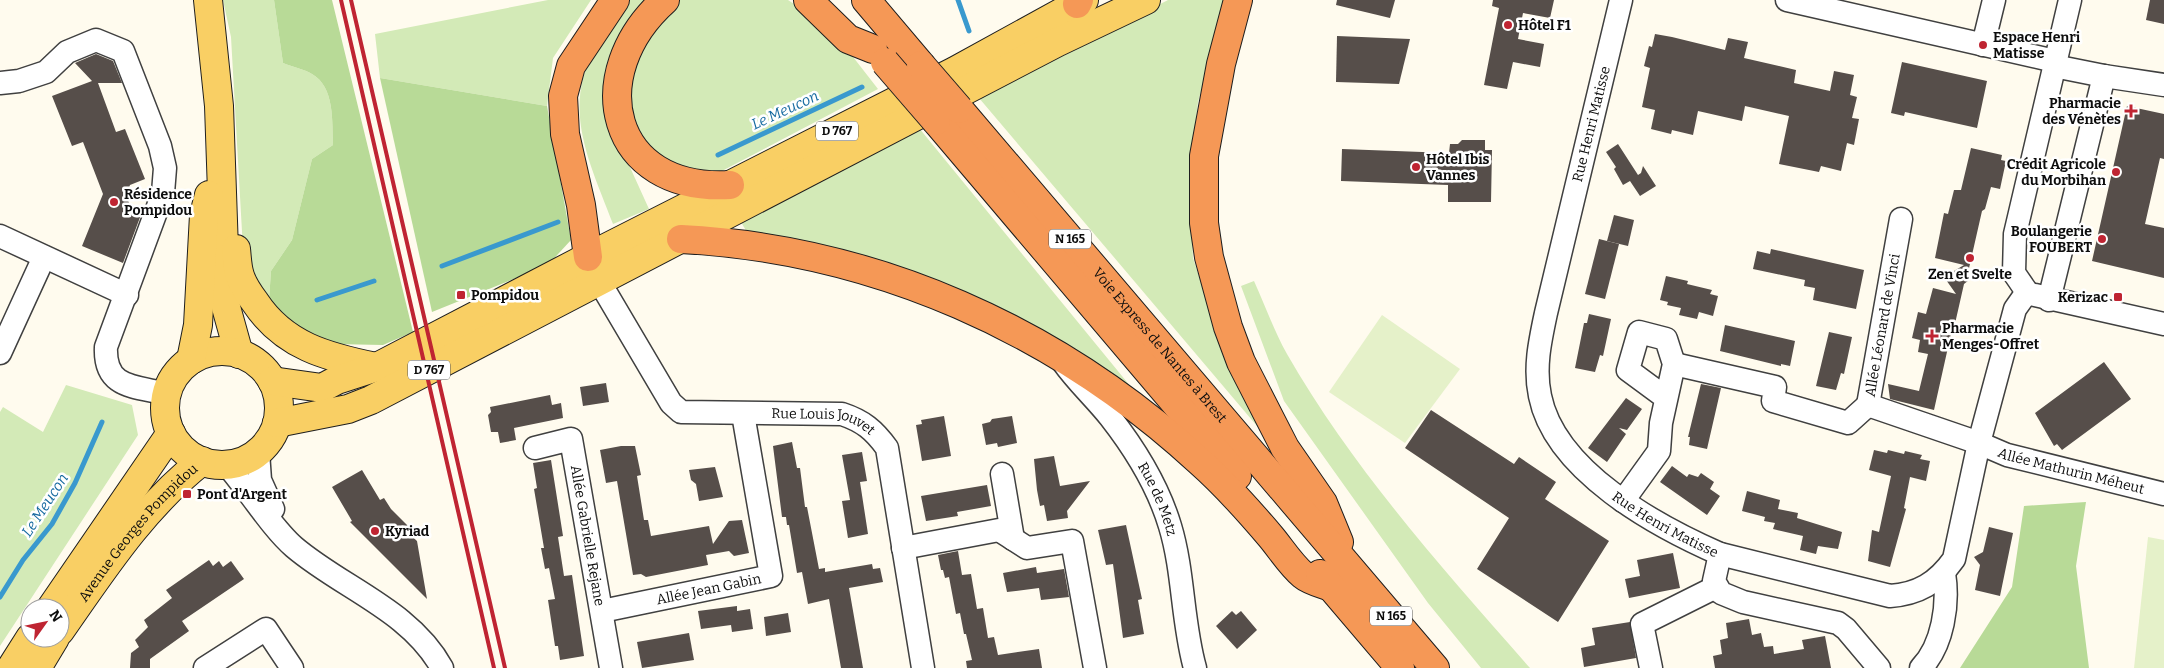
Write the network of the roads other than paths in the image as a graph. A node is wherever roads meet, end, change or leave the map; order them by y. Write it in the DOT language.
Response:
graph roads {
  1 [pos="208,0"];
  2 [pos="615,0"];
  3 [pos="665,0"];
  4 [pos="808,0"];
  5 [pos="831,0"];
  6 [pos="866,0"];
  7 [pos="1123,0"];
  8 [pos="1146,0"];
  9 [pos="1238,0"];
  10 [pos="1621,0"];
  11 [pos="1787,0"];
  12 [pos="1994,0"];
  13 [pos="2070,0"];
  14 [pos="1080,1"];
  15 [pos="1058,42"];
  16 [pos="1983,45"];
  17 [pos="879,55"];
  18 [pos="2054,64"];
  19 [pos="2104,76"];
  20 [pos="0,84"];
  21 [pos="2164,85"];
  22 [pos="947,115"];
  23 [pos="219,149"];
  24 [pos="730,185"];
  25 [pos="1901,218"];
  26 [pos="0,236"];
  27 [pos="681,239"];
  28 [pos="44,257"];
  29 [pos="593,269"];
  30 [pos="2027,292"];
  31 [pos="127,295"];
  32 [pos="2049,300"];
  33 [pos="2164,324"];
  34 [pos="0,353"];
  35 [pos="239,354"];
  36 [pos="1059,357"];
  37 [pos="191,360"];
  38 [pos="1674,364"];
  39 [pos="377,368"];
  40 [pos="272,381"];
  41 [pos="167,394"];
  42 [pos="1666,398"];
  43 [pos="1868,405"];
  44 [pos="744,414"];
  45 [pos="277,423"];
  46 [pos="172,433"];
  47 [pos="1980,443"];
  48 [pos="535,448"];
  49 [pos="258,452"];
  50 [pos="214,463"];
  51 [pos="1002,474"];
  52 [pos="2164,494"];
  53 [pos="1623,500"];
  54 [pos="1013,539"];
  55 [pos="903,548"];
  56 [pos="1720,554"];
  57 [pos="306,557"];
  58 [pos="1348,564"];
  59 [pos="1944,573"];
  60 [pos="1331,587"];
  61 [pos="1716,587"];
  62 [pos="57,598"];
  63 [pos="602,611"];
  64 [pos="70,617"];
  65 [pos="24,648"];
  66 [pos="49,648"];
  67 [pos="11,668"];
  68 [pos="36,668"];
  69 [pos="205,668"];
  70 [pos="292,668"];
  71 [pos="442,668"];
  72 [pos="611,668"];
  73 [pos="923,668"];
  74 [pos="1096,668"];
  75 [pos="1195,668"];
  76 [pos="1400,668"];
  77 [pos="1435,668"];
  78 [pos="1651,668"];
  79 [pos="1879,668"];
  80 [pos="1921,668"];
  1 -- 23 [label="main road"];
  2 -- 29 [label="highway"];
  3 -- 24 [label="highway"];
  4 -- 17 [label="highway"];
  5 -- 17 [label="highway, Voie Express de Nantes à Brest / N 165"];
  6 -- 22 [label="highway, Voie Express de Nantes à Brest / N 165, bridge"];
  7 -- 15 [label="main road, D 767"];
  8 -- 15 [label="main road"];
  9 -- 58 [label="highway"];
  10 -- 53 [label="street, Rue Henri Matisse"];
  11 -- 16 [label="street"];
  12 -- 16 [label="street"];
  13 -- 18 [label="street"];
  14 -- 24 [label="main road, D 767"];
  15 -- 27 [label="main road, D 767"];
  16 -- 18 [label="street"];
  17 -- 22 [label="highway, Voie Express de Nantes à Brest / N 165, bridge"];
  18 -- 19 [label="street"];
  18 -- 30 [label="street"];
  19 -- 21 [label="street"];
  19 -- 32 [label="street"];
  20 -- 31 [label="street"];
  22 -- 58 [label="highway, Voie Express de Nantes à Brest / N 165"];
  22 -- 60 [label="highway, Voie Express de Nantes à Brest / N 165"];
  23 -- 35 [label="main road"];
  23 -- 37 [label="main road"];
  23 -- 39 [label="main road"];
  24 -- 29 [label="main road, D 767"];
  25 -- 43 [label="street, Allée Léonard de Vinci"];
  26 -- 28 [label="street"];
  27 -- 29 [label="main road, D 767"];
  27 -- 36 [label="highway"];
  28 -- 31 [label="street"];
  28 -- 34 [label="street"];
  29 -- 39 [label="main road, D 767"];
  29 -- 44 [label="street, Rue Louis Jouvet"];
  29 -- 45 [label="main road, D 767"];
  30 -- 32 [label="street"];
  30 -- 47 [label="street, Rue Henri Matisse"];
  31 -- 41 [label="street"];
  32 -- 33 [label="street"];
  35 -- 37 [label="main road"];
  35 -- 40 [label="main road"];
  36 -- 60 [label="highway"];
  36 -- 75 [label="street, Rue de Metz"];
  37 -- 41 [label="main road"];
  38 -- 42 [label="street"];
  38 -- 42 [label="street"];
  38 -- 43 [label="street"];
  39 -- 40 [label="main road, D 767"];
  40 -- 45 [label="main road"];
  41 -- 46 [label="main road"];
  42 -- 53 [label="street"];
  43 -- 47 [label="street, Allée Léonard de Vinci"];
  44 -- 55 [label="street, Rue Louis Jouvet"];
  44 -- 63 [label="street, Allée Jean Gabin"];
  45 -- 49 [label="main road"];
  46 -- 50 [label="main road"];
  46 -- 62 [label="main road, Avenue Georges Pompidou"];
  47 -- 52 [label="street, Allée Mathurin Méheut"];
  47 -- 59 [label="street, Rue Henri Matisse"];
  48 -- 63 [label="street, Allée Gabrielle Rejane"];
  49 -- 50 [label="main road"];
  49 -- 57 [label="street"];
  50 -- 57 [label="street"];
  50 -- 64 [label="main road, Avenue Georges Pompidou"];
  51 -- 54 [label="street"];
  53 -- 56 [label="street, Rue Henri Matisse"];
  54 -- 55 [label="street"];
  54 -- 74 [label="street"];
  55 -- 73 [label="street, Rue Louis Jouvet"];
  56 -- 59 [label="street, Rue Henri Matisse"];
  56 -- 61 [label="street"];
  57 -- 71 [label="street"];
  58 -- 77 [label="highway, Voie Express de Nantes à Brest / N 165"];
  59 -- 80 [label="street"];
  60 -- 76 [label="highway, Voie Express de Nantes à Brest / N 165"];
  61 -- 78 [label="street"];
  61 -- 79 [label="street"];
  63 -- 72 [label="street, Allée Gabrielle Rejane"];
  65 -- 67 [label="main road"];
  66 -- 68 [label="main road"];
  69 -- 70 [label="street"];
}
